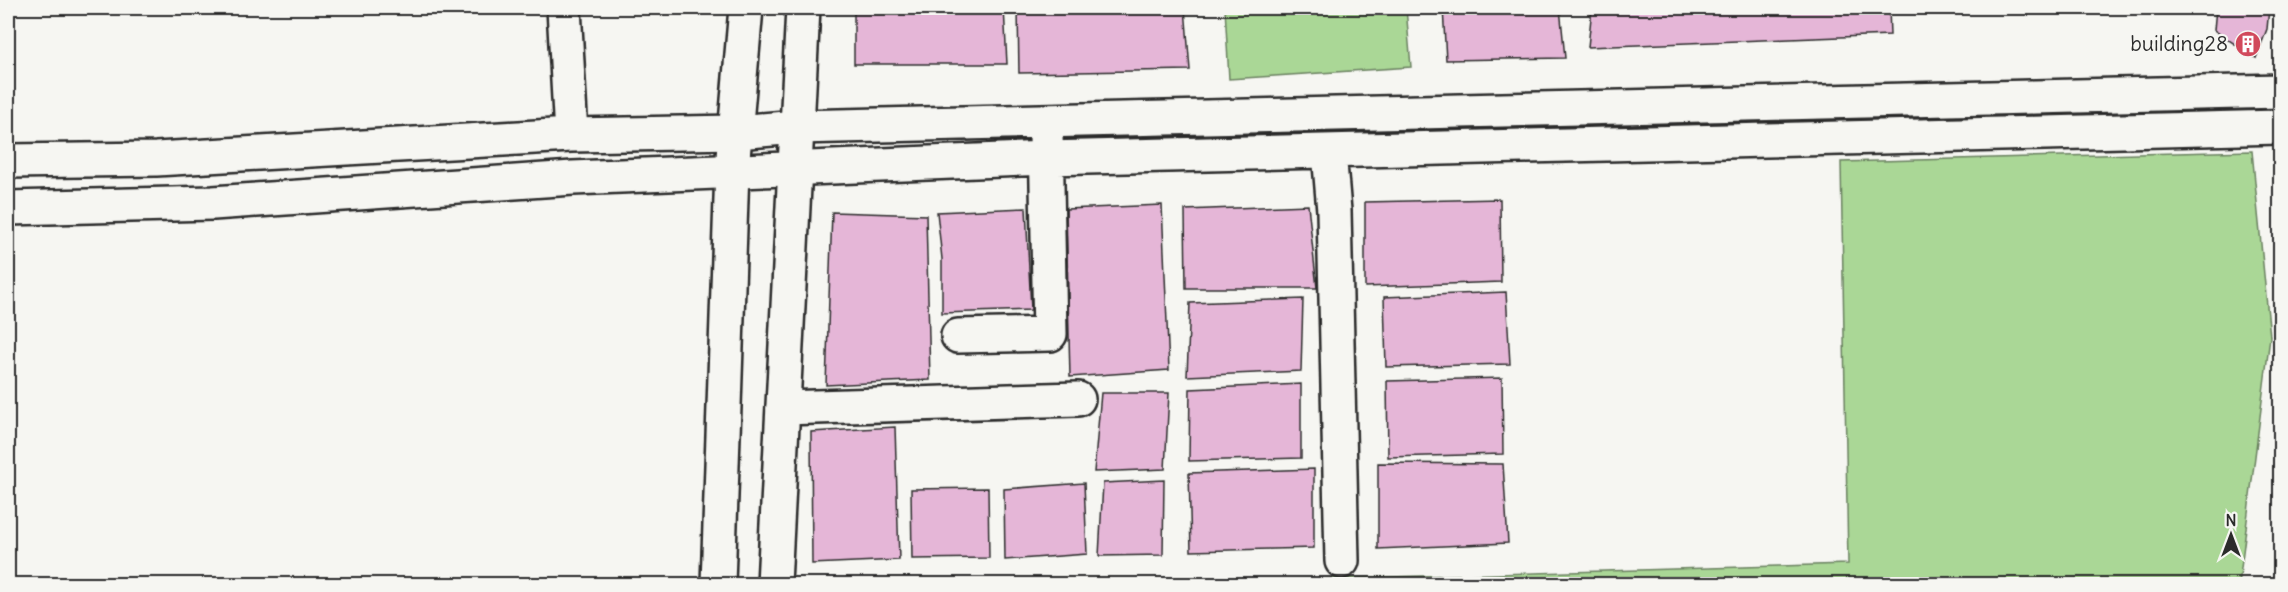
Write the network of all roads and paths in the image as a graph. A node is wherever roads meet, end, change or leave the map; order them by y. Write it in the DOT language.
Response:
graph roads {
  1 [pos="564,8"];
  2 [pos="746,8"];
  3 [pos="803,8"];
  4 [pos="2280,91"];
  5 [pos="1835,102"];
  6 [pos="1386,113"];
  7 [pos="1046,122"];
  8 [pos="2280,127"];
  9 [pos="797,128"];
  10 [pos="736,132"];
  11 [pos="571,135"];
  12 [pos="1836,139"];
  13 [pos="1387,150"];
  14 [pos="1329,152"];
  15 [pos="1047,158"];
  16 [pos="59,159"];
  17 [pos="156,159"];
  18 [pos="8,161"];
  19 [pos="732,169"];
  20 [pos="795,169"];
  21 [pos="158,205"];
  22 [pos="8,207"];
  23 [pos="63,207"];
  24 [pos="958,336"];
  25 [pos="1078,399"];
  26 [pos="783,408"];
  27 [pos="1342,561"];
  28 [pos="718,585"];
  29 [pos="774,585"];
  1 -- 11 [label="street"];
  2 -- 10 [label="street"];
  3 -- 9 [label="street"];
  4 -- 5 [label="street"];
  5 -- 6 [label="street"];
  5 -- 12 [label="street"];
  6 -- 7 [label="street"];
  6 -- 13 [label="street"];
  7 -- 9 [label="street"];
  7 -- 15 [label="street"];
  8 -- 12 [label="street"];
  9 -- 10 [label="street"];
  9 -- 20 [label="street"];
  10 -- 11 [label="street"];
  10 -- 19 [label="street"];
  11 -- 17 [label="street"];
  12 -- 13 [label="street"];
  13 -- 14 [label="street"];
  14 -- 15 [label="street"];
  14 -- 27 [label="street"];
  15 -- 20 [label="street"];
  15 -- 24 [label="street"];
  16 -- 17 [label="street"];
  16 -- 18 [label="street"];
  16 -- 23 [label="street"];
  17 -- 21 [label="street"];
  19 -- 20 [label="street"];
  19 -- 21 [label="street"];
  19 -- 28 [label="street"];
  20 -- 26 [label="street"];
  21 -- 23 [label="street"];
  22 -- 23 [label="street"];
  25 -- 26 [label="street"];
  26 -- 29 [label="street"];
}
